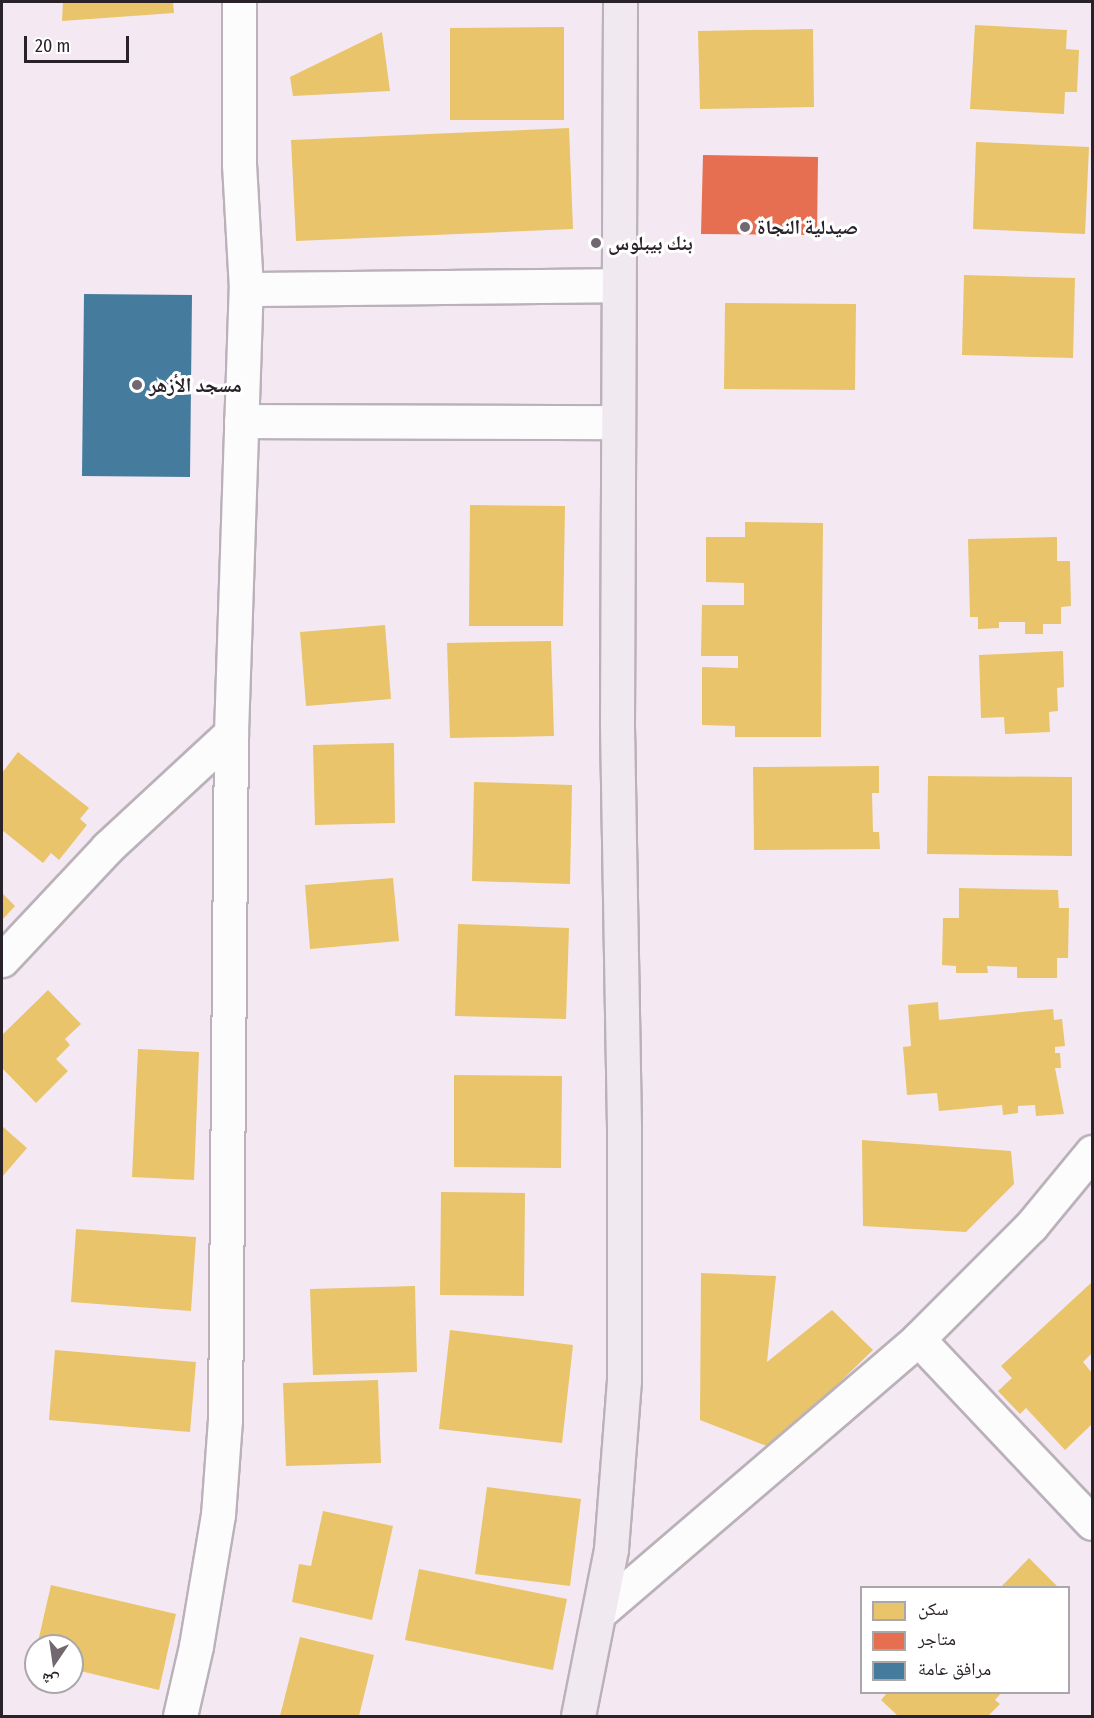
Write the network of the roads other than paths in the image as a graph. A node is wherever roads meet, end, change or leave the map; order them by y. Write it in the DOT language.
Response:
graph roads {
  1 [pos="239,2"];
  2 [pos="620,2"];
  3 [pos="618,285"];
  4 [pos="246,289"];
  5 [pos="241,421"];
  6 [pos="618,422"];
  7 [pos="231,734"];
  8 [pos="2,960"];
  9 [pos="1092,1152"];
  10 [pos="918,1339"];
  11 [pos="1092,1523"];
  12 [pos="600,1612"];
  13 [pos="180,1716"];
  14 [pos="578,1716"];
  1 -- 4 [label="street"];
  2 -- 3 [label="main road"];
  3 -- 4 [label="street"];
  3 -- 6 [label="main road"];
  4 -- 5 [label="street"];
  5 -- 6 [label="street"];
  5 -- 7 [label="street"];
  6 -- 12 [label="main road"];
  7 -- 8 [label="street"];
  7 -- 13 [label="street"];
  9 -- 10 [label="street"];
  10 -- 11 [label="street"];
  10 -- 12 [label="street"];
  12 -- 14 [label="main road"];
}
